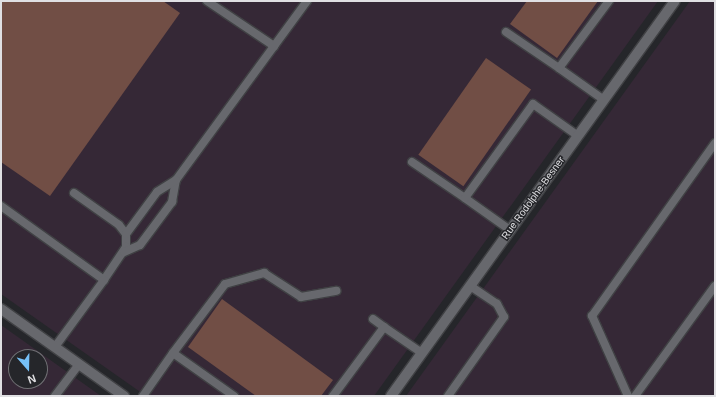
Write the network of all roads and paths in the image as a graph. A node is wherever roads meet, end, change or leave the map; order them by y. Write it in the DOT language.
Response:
graph roads {
  1 [pos="207,1"];
  2 [pos="307,1"];
  3 [pos="609,1"];
  4 [pos="675,1"];
  5 [pos="506,32"];
  6 [pos="274,46"];
  7 [pos="559,68"];
  8 [pos="604,100"];
  9 [pos="578,136"];
  10 [pos="715,143"];
  11 [pos="412,162"];
  12 [pos="176,180"];
  13 [pos="74,193"];
  14 [pos="465,198"];
  15 [pos="1,206"];
  16 [pos="510,230"];
  17 [pos="126,234"];
  18 [pos="124,252"];
  19 [pos="104,280"];
  20 [pos="470,286"];
  21 [pos="715,286"];
  22 [pos="336,291"];
  23 [pos="1,309"];
  24 [pos="373,318"];
  25 [pos="384,327"];
  26 [pos="55,347"];
  27 [pos="173,353"];
  28 [pos="422,353"];
  29 [pos="79,364"];
  30 [pos="55,396"];
  31 [pos="124,396"];
  32 [pos="143,396"];
  33 [pos="234,396"];
  34 [pos="333,396"];
  35 [pos="391,396"];
  36 [pos="448,396"];
  37 [pos="628,396"];
  38 [pos="635,396"];
  1 -- 6 [label="lane"];
  2 -- 6 [label="lane"];
  3 -- 7 [label="lane"];
  4 -- 8 [label="street, Rue Rodolphe-Besner"];
  5 -- 7 [label="lane"];
  6 -- 12 [label="lane"];
  7 -- 8 [label="lane"];
  8 -- 9 [label="street, Rue Rodolphe-Besner"];
  9 -- 14 [label="lane"];
  9 -- 16 [label="street, Rue Rodolphe-Besner"];
  10 -- 37 [label="lane"];
  11 -- 14 [label="lane"];
  12 -- 17 [label="lane"];
  12 -- 18 [label="lane"];
  13 -- 17 [label="lane"];
  14 -- 16 [label="lane"];
  15 -- 19 [label="lane"];
  16 -- 20 [label="street, Rue Rodolphe-Besner"];
  17 -- 18 [label="lane"];
  18 -- 19 [label="lane"];
  19 -- 26 [label="lane"];
  20 -- 28 [label="street, Rue Rodolphe-Besner"];
  20 -- 36 [label="lane"];
  21 -- 38 [label="lane"];
  22 -- 27 [label="lane"];
  23 -- 26 [label="street"];
  24 -- 25 [label="lane"];
  25 -- 28 [label="lane"];
  25 -- 34 [label="lane"];
  26 -- 29 [label="street"];
  27 -- 32 [label="lane"];
  27 -- 33 [label="lane"];
  28 -- 35 [label="street, Rue Rodolphe-Besner"];
  29 -- 30 [label="lane"];
  29 -- 31 [label="street"];
}
